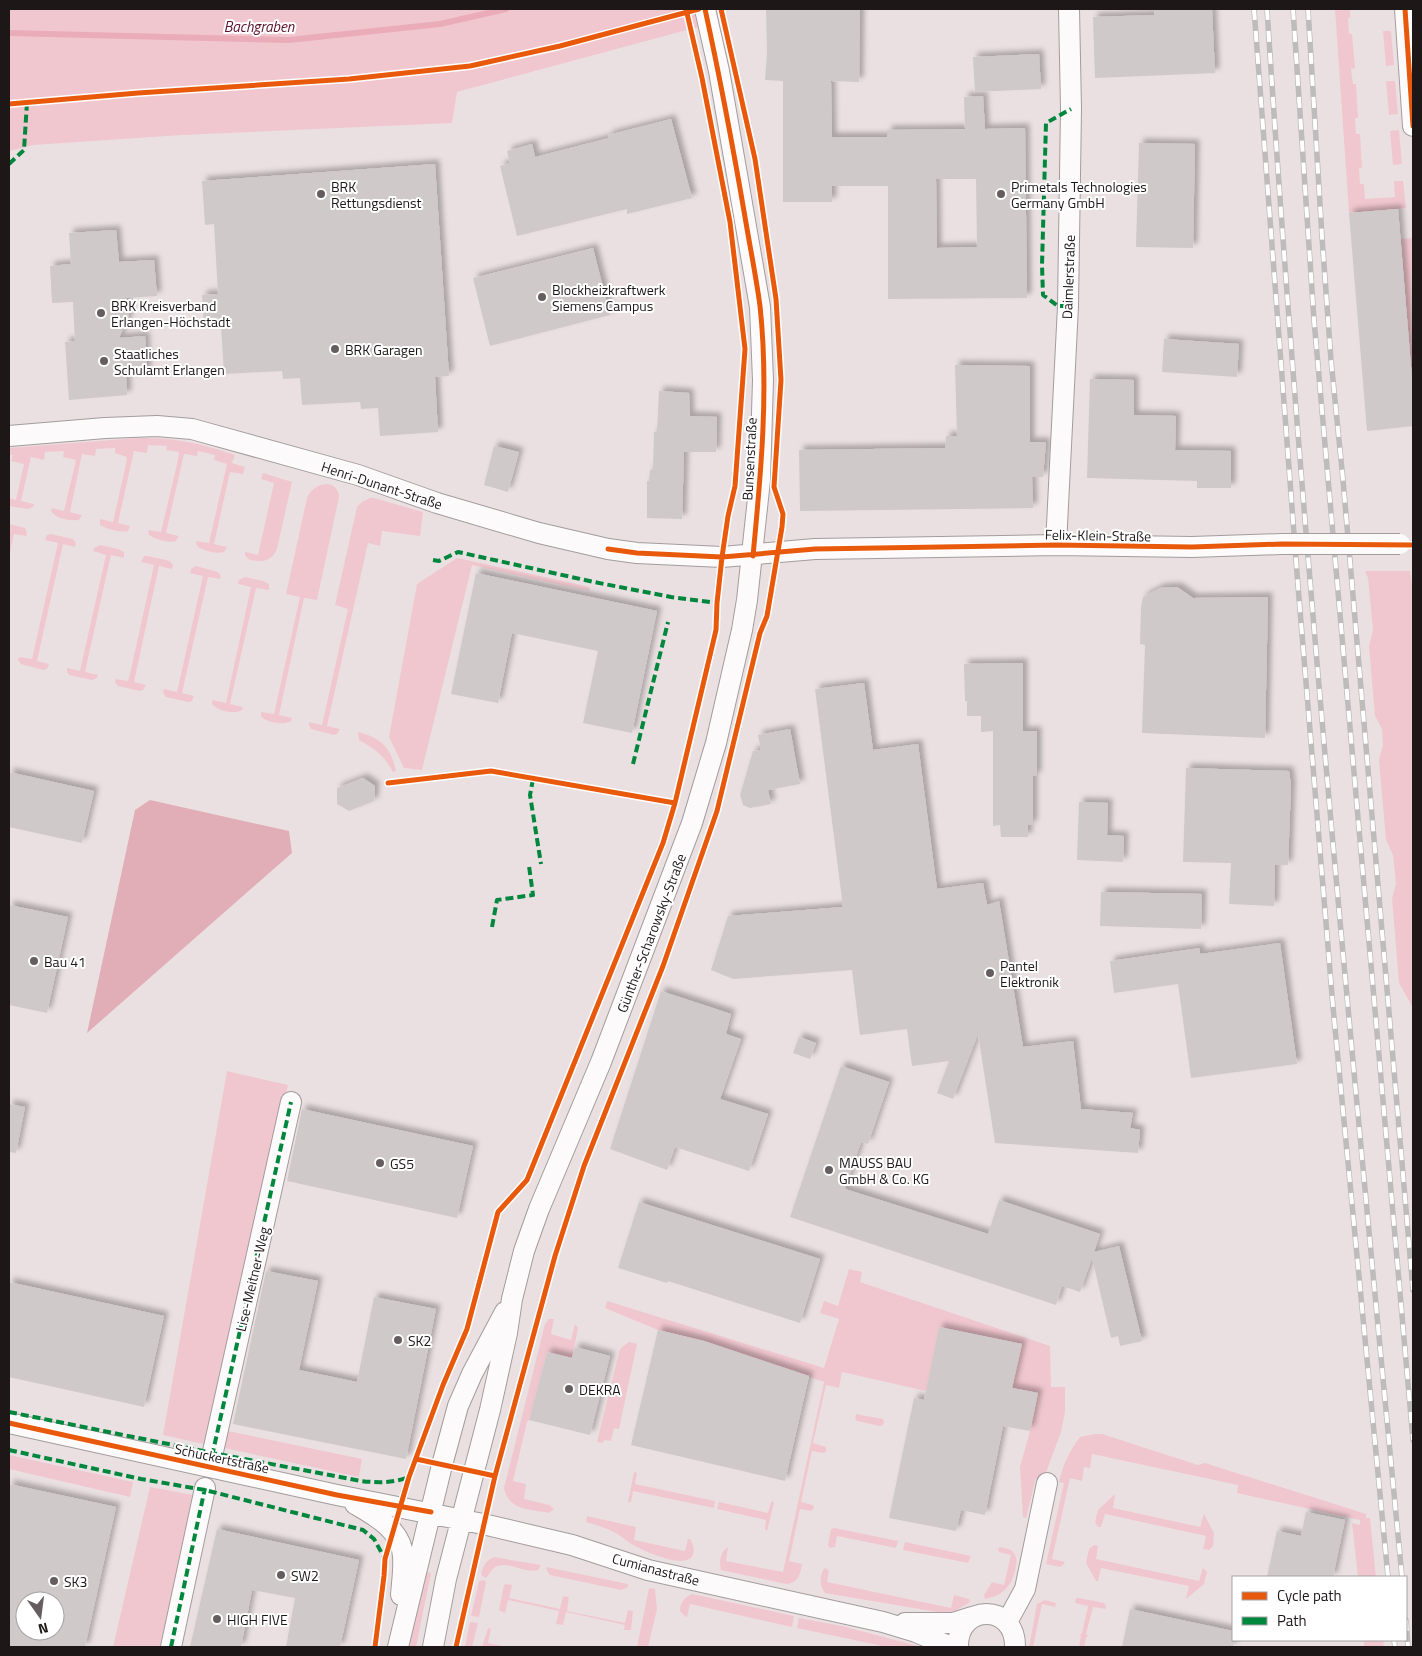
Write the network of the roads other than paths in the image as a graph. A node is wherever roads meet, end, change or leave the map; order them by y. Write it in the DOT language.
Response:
graph roads {
  1 [pos="705,9"];
  2 [pos="1069,9"];
  3 [pos="1405,9"];
  4 [pos="1413,126"];
  5 [pos="9,436"];
  6 [pos="1407,544"];
  7 [pos="1056,546"];
  8 [pos="754,556"];
  9 [pos="291,1102"];
  10 [pos="512,1299"];
  11 [pos="9,1423"];
  12 [pos="212,1456"];
  13 [pos="1047,1483"];
  14 [pos="205,1488"];
  15 [pos="337,1495"];
  16 [pos="431,1512"];
  17 [pos="461,1519"];
  18 [pos="972,1617"];
  19 [pos="883,1622"];
  20 [pos="1007,1622"];
  21 [pos="400,1641"];
  22 [pos="171,1647"];
  23 [pos="433,1647"];
  24 [pos="951,1647"];
  25 [pos="958,1647"];
  26 [pos="1015,1647"];
  1 -- 8 [label="street, Bunsenstraße"];
  2 -- 7 [label="street, Daimlerstraße"];
  3 -- 4 [label="street"];
  5 -- 8 [label="street, Henri-Dunant-Straße"];
  6 -- 7 [label="street, Felix-Klein-Straße, bridge"];
  7 -- 8 [label="street, Felix-Klein-Straße"];
  8 -- 10 [label="street, Günther-Scharowsky-Straße"];
  9 -- 12 [label="street, Lise-Meitner-Weg"];
  10 -- 16 [label="street, Günther-Scharowsky-Straße"];
  10 -- 17 [label="street, Günther-Scharowsky-Straße"];
  11 -- 15 [label="street, Schuckertstraße"];
  13 -- 20 [label="street"];
  14 -- 22 [label="street"];
  15 -- 16 [label="street, Schuckertstraße"];
  15 -- 21 [label="street, Schuckertstraße"];
  16 -- 17 [label="street, Cumianastraße"];
  16 -- 21 [label="street, Günther-Scharowsky-Straße"];
  17 -- 19 [label="street, Cumianastraße"];
  17 -- 23 [label="street, Günther-Scharowsky-Straße"];
  18 -- 19 [label="street, Cumianastraße"];
  18 -- 20 [label="street, Cumianastraße"];
  18 -- 25 [label="street"];
  19 -- 24 [label="street, Cumianastraße"];
  20 -- 26 [label="street"];
}
